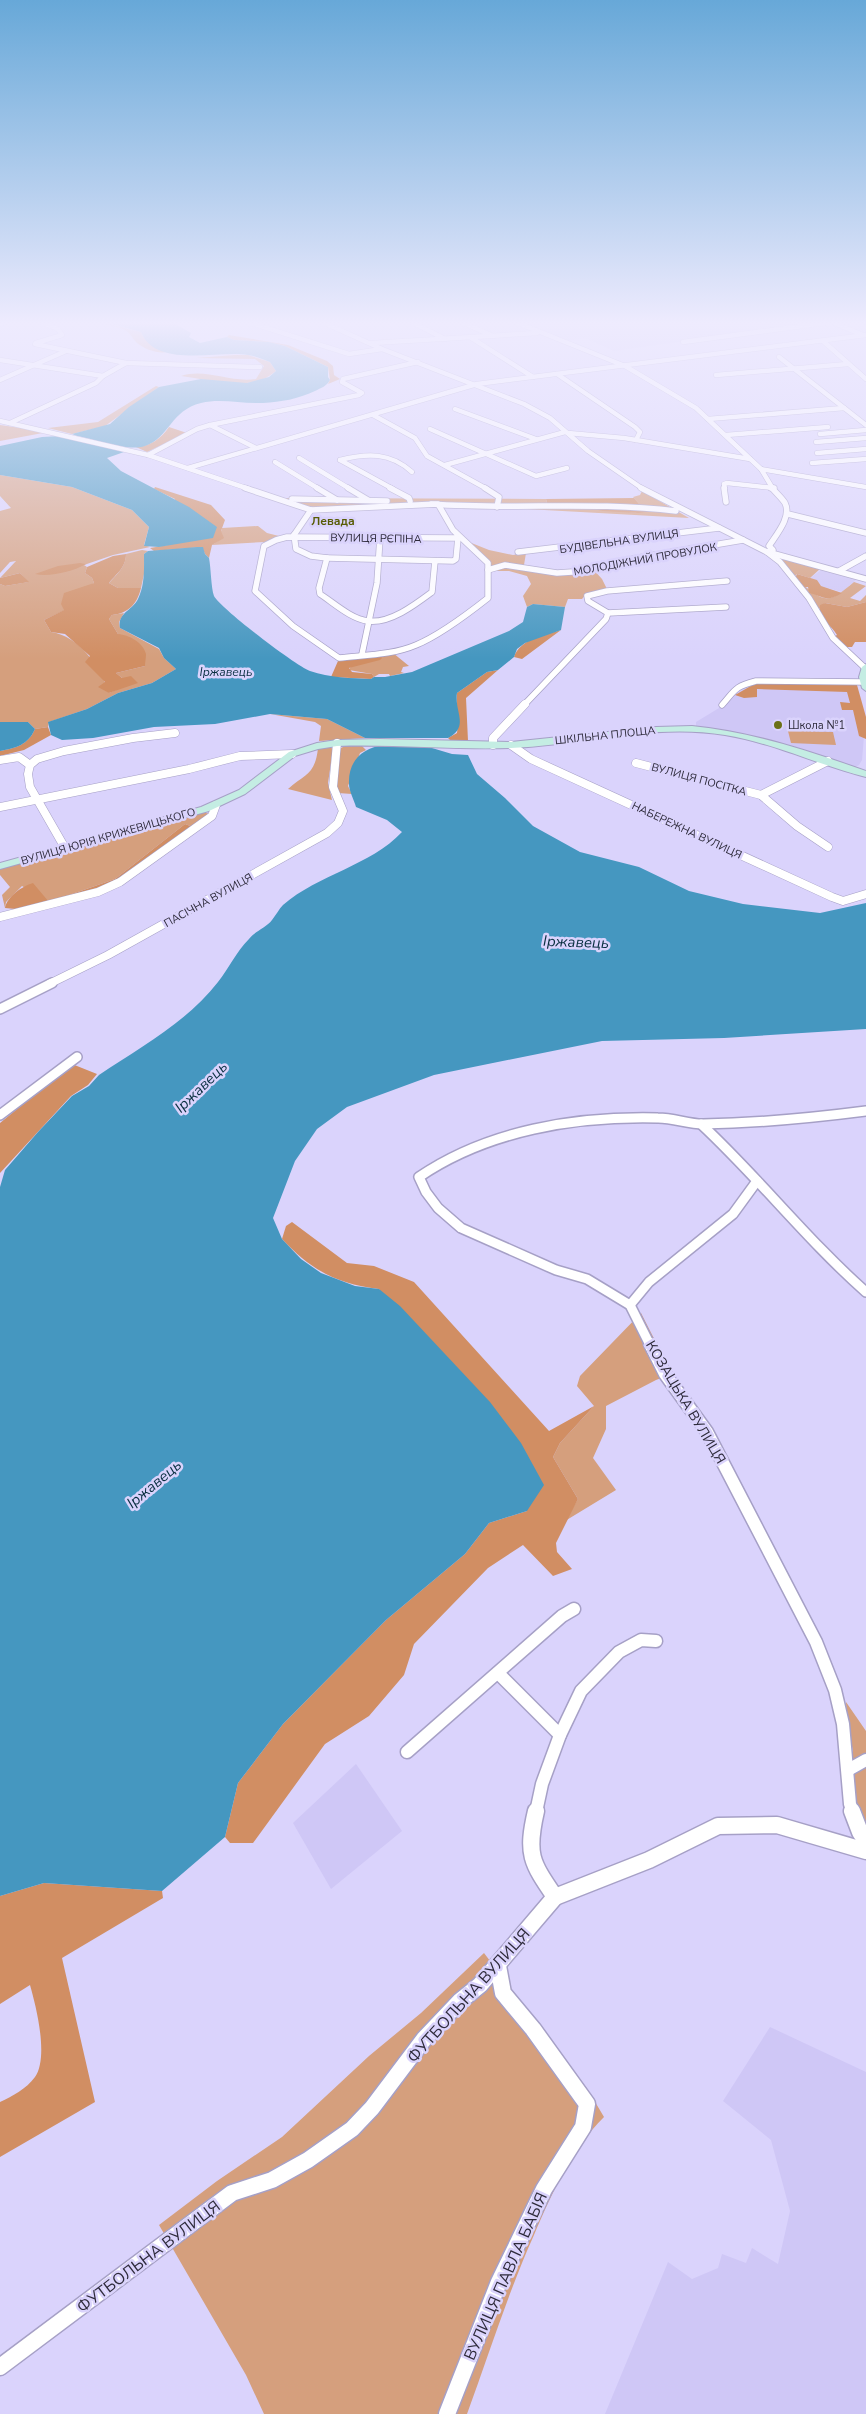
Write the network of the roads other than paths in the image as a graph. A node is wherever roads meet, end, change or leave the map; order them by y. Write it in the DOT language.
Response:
graph roads {
  1 [pos="56,434"];
  2 [pos="188,434"];
  3 [pos="227,434"];
  4 [pos="308,434"];
  5 [pos="407,434"];
  6 [pos="440,434"];
  7 [pos="522,434"];
  8 [pos="564,434"];
  9 [pos="568,434"];
  10 [pos="585,434"];
  11 [pos="639,434"];
  12 [pos="724,434"];
  13 [pos="751,434"];
  14 [pos="783,434"];
  15 [pos="825,434"];
  16 [pos="726,436"];
  17 [pos="866,438"];
  18 [pos="536,439"];
  19 [pos="636,440"];
  20 [pos="816,442"];
  21 [pos="256,448"];
  22 [pos="866,449"];
  23 [pos="817,453"];
  24 [pos="482,454"];
  25 [pos="148,455"];
  26 [pos="299,458"];
  27 [pos="750,459"];
  28 [pos="866,459"];
  29 [pos="275,462"];
  30 [pos="812,463"];
  31 [pos="445,466"];
  32 [pos="188,468"];
  33 [pos="567,468"];
  34 [pos="761,469"];
  35 [pos="412,472"];
  36 [pos="774,488"];
  37 [pos="866,488"];
  38 [pos="284,499"];
  39 [pos="338,500"];
  40 [pos="369,500"];
  41 [pos="410,501"];
  42 [pos="726,502"];
  43 [pos="438,504"];
  44 [pos="497,507"];
  45 [pos="311,510"];
  46 [pos="687,512"];
  47 [pos="788,514"];
  48 [pos="720,528"];
  49 [pos="866,534"];
  50 [pos="294,535"];
  51 [pos="380,538"];
  52 [pos="458,538"];
  53 [pos="743,540"];
  54 [pos="518,552"];
  55 [pos="767,552"];
  56 [pos="866,556"];
  57 [pos="327,558"];
  58 [pos="378,560"];
  59 [pos="436,561"];
  60 [pos="488,566"];
  61 [pos="839,571"];
  62 [pos="866,579"];
  63 [pos="727,580"];
  64 [pos="726,607"];
  65 [pos="608,613"];
  66 [pos="370,621"];
  67 [pos="362,654"];
  68 [pos="866,667"];
  69 [pos="865,686"];
  70 [pos="722,705"];
  71 [pos="176,733"];
  72 [pos="338,743"];
  73 [pos="493,745"];
  74 [pos="511,745"];
  75 [pos="292,754"];
  76 [pos="0,760"];
  77 [pos="828,761"];
  78 [pos="636,763"];
  79 [pos="30,765"];
  80 [pos="865,773"];
  81 [pos="762,795"];
  82 [pos="36,800"];
  83 [pos="216,805"];
  84 [pos="0,807"];
  85 [pos="65,848"];
  86 [pos="828,848"];
  87 [pos="0,866"];
  88 [pos="866,894"];
  89 [pos="0,917"];
  90 [pos="0,998"];
  91 [pos="2,1008"];
  92 [pos="77,1057"];
  93 [pos="866,1111"];
  94 [pos="0,1115"];
  95 [pos="701,1124"];
  96 [pos="757,1181"];
  97 [pos="866,1292"];
  98 [pos="630,1305"];
  99 [pos="574,1609"];
  100 [pos="656,1641"];
  101 [pos="498,1673"];
  102 [pos="560,1734"];
  103 [pos="407,1752"];
  104 [pos="866,1760"];
  105 [pos="848,1770"];
  106 [pos="866,1841"];
  107 [pos="866,1851"];
  108 [pos="555,1897"];
  109 [pos="498,1966"];
  110 [pos="0,2367"];
  111 [pos="447,2414"];
  1 -- 25 [label="street"];
  2 -- 25 [label="street"];
  3 -- 21 [label="street"];
  4 -- 21 [label="street"];
  5 -- 31 [label="street"];
  6 -- 24 [label="street"];
  7 -- 18 [label="street"];
  8 -- 18 [label="street"];
  9 -- 46 [label="street"];
  10 -- 19 [label="street"];
  11 -- 19 [label="street"];
  12 -- 16 [label="street"];
  13 -- 16 [label="street"];
  14 -- 15 [label="street"];
  16 -- 27 [label="street"];
  17 -- 20 [label="street"];
  18 -- 24 [label="street"];
  19 -- 27 [label="street"];
  21 -- 32 [label="street"];
  22 -- 23 [label="street"];
  24 -- 31 [label="street"];
  24 -- 33 [label="street"];
  25 -- 32 [label="street"];
  26 -- 40 [label="street"];
  27 -- 34 [label="street"];
  28 -- 30 [label="street"];
  29 -- 39 [label="street"];
  31 -- 44 [label="street"];
  32 -- 38 [label="street"];
  34 -- 36 [label="street"];
  34 -- 37 [label="street"];
  35 -- 41 [label="street"];
  36 -- 42 [label="street"];
  36 -- 47 [label="street"];
  38 -- 39 [label="street"];
  38 -- 45 [label="street"];
  39 -- 40 [label="street"];
  40 -- 41 [label="street"];
  41 -- 43 [label="street"];
  43 -- 44 [label="street"];
  43 -- 45 [label="street"];
  43 -- 52 [label="street"];
  44 -- 46 [label="street"];
  45 -- 50 [label="street"];
  46 -- 48 [label="street"];
  47 -- 49 [label="street"];
  47 -- 55 [label="street"];
  48 -- 53 [label="street"];
  48 -- 54 [label="street, БУДІВЕЛЬНА ВУЛИЦЯ"];
  50 -- 51 [label="street, ВУЛИЦЯ РЄПІНА"];
  50 -- 57 [label="street"];
  50 -- 67 [label="street, ВУЛИЦЯ РЄПІНА"];
  51 -- 52 [label="street, ВУЛИЦЯ РЄПІНА"];
  51 -- 58 [label="street"];
  52 -- 59 [label="street"];
  52 -- 60 [label="street"];
  53 -- 55 [label="street"];
  53 -- 60 [label="street, МОЛОДІЖНИЙ ПРОВУЛОК"];
  55 -- 61 [label="street"];
  55 -- 68 [label="street"];
  56 -- 61 [label="street"];
  57 -- 58 [label="street"];
  57 -- 66 [label="street"];
  58 -- 59 [label="street"];
  58 -- 66 [label="street"];
  59 -- 66 [label="street"];
  60 -- 67 [label="street"];
  61 -- 62 [label="street"];
  63 -- 65 [label="street"];
  64 -- 65 [label="street"];
  65 -- 73 [label="street"];
  66 -- 67 [label="street"];
  68 -- 69 [label="street"];
  69 -- 70 [label="street"];
  71 -- 79 [label="street"];
  72 -- 73 [label="street, ШКІЛЬНА ПЛОЩА"];
  72 -- 75 [label="street, ВУЛИЦЯ ЮРІЯ КРИЖЕВИЦЬКОГО"];
  72 -- 91 [label="street, ПАСІЧНА ВУЛИЦЯ"];
  73 -- 74 [label="street, ШКІЛЬНА ПЛОЩА"];
  74 -- 77 [label="street, ШКІЛЬНА ПЛОЩА"];
  74 -- 88 [label="street, НАБЕРЕЖНА ВУЛИЦЯ"];
  75 -- 82 [label="street"];
  75 -- 83 [label="street, ВУЛИЦЯ ЮРІЯ КРИЖЕВИЦЬКОГО"];
  76 -- 79 [label="street"];
  77 -- 80 [label="street, ШКІЛЬНА ПЛОЩА"];
  77 -- 81 [label="street, ВУЛИЦЯ ПОСІТКА"];
  78 -- 81 [label="street, ВУЛИЦЯ ПОСІТКА"];
  79 -- 82 [label="street"];
  81 -- 86 [label="street, ВУЛИЦЯ ПОСІТКА"];
  82 -- 84 [label="street"];
  82 -- 85 [label="street"];
  83 -- 85 [label="street, ВУЛИЦЯ ЮРІЯ КРИЖЕВИЦЬКОГО"];
  83 -- 89 [label="street, ВУЛИЦЯ ЮРІЯ КРИЖЕВИЦЬКОГО"];
  85 -- 87 [label="street, ВУЛИЦЯ ЮРІЯ КРИЖЕВИЦЬКОГО"];
  90 -- 91 [label="street"];
  92 -- 94 [label="street"];
  93 -- 95 [label="street"];
  95 -- 96 [label="street"];
  95 -- 98 [label="street"];
  96 -- 97 [label="street"];
  96 -- 98 [label="street"];
  98 -- 105 [label="street, КОЗАЦЬКА ВУЛИЦЯ"];
  99 -- 101 [label="street"];
  100 -- 102 [label="street"];
  101 -- 102 [label="street"];
  101 -- 103 [label="street"];
  102 -- 108 [label="street"];
  104 -- 105 [label="street"];
  105 -- 106 [label="street, КОЗАЦЬКА ВУЛИЦЯ"];
  107 -- 108 [label="street"];
  108 -- 109 [label="street, ФУТБОЛЬНА ВУЛИЦЯ"];
  109 -- 110 [label="street, ФУТБОЛЬНА ВУЛИЦЯ"];
  109 -- 111 [label="street, ВУЛИЦЯ ПАВЛА БАБІЯ"];
}
